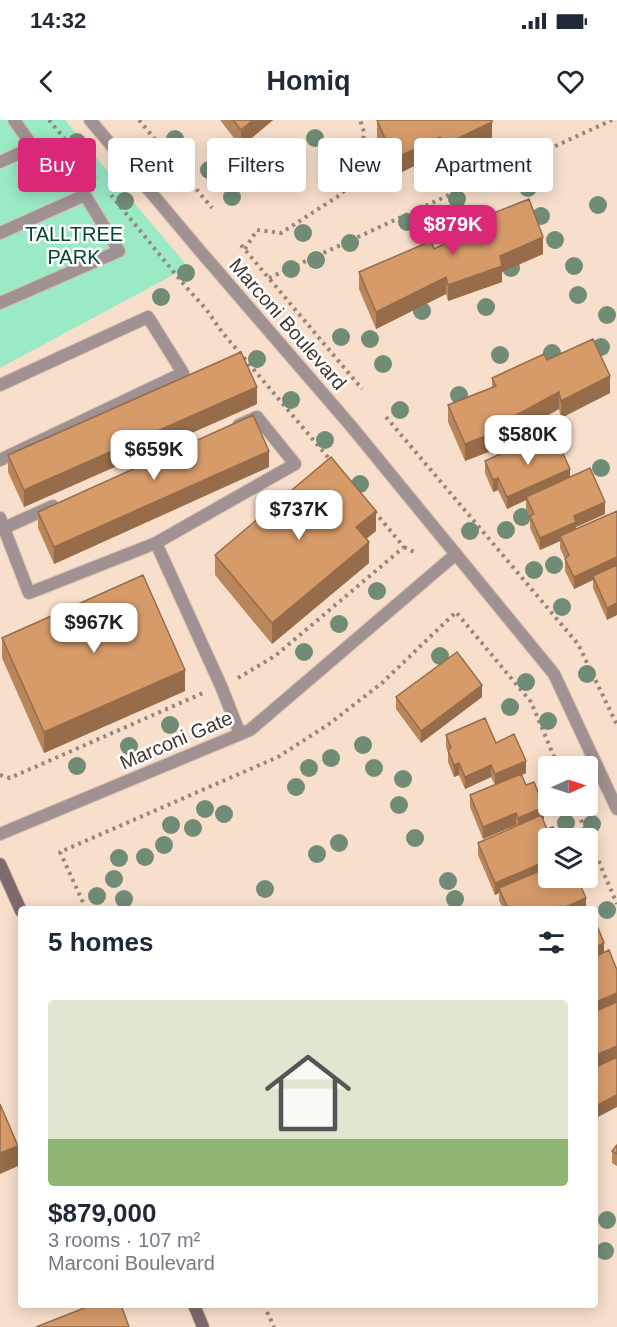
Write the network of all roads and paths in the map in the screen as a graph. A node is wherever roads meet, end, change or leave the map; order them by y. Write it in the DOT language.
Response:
graph roads {
  1 [pos="14,120"];
  2 [pos="90,120"];
  3 [pos="139,120"];
  4 [pos="360,120"];
  5 [pos="612,120"];
  6 [pos="0,162"];
  7 [pos="212,208"];
  8 [pos="0,233"];
  9 [pos="241,245"];
  10 [pos="245,249"];
  11 [pos="269,278"];
  12 [pos="0,303"];
  13 [pos="0,385"];
  14 [pos="362,388"];
  15 [pos="386,417"];
  16 [pos="226,430"];
  17 [pos="0,460"];
  18 [pos="69,499"];
  19 [pos="2,523"];
  20 [pos="156,543"];
  21 [pos="404,547"];
  22 [pos="414,552"];
  23 [pos="456,554"];
  24 [pos="617,725"];
  25 [pos="240,734"];
  26 [pos="554,756"];
  27 [pos="617,809"];
  28 [pos="579,816"];
  29 [pos="0,834"];
  30 [pos="0,864"];
  31 [pos="617,904"];
  32 [pos="19,906"];
  33 [pos="85,906"];
  34 [pos="195,1308"];
  35 [pos="265,1308"];
  36 [pos="203,1327"];
  37 [pos="274,1327"];
  1 -- 6 [label="street"];
  2 -- 23 [label="street, Marconi Boulevard"];
  3 -- 7 [label="path"];
  4 -- 10 [label="path"];
  5 -- 11 [label="path"];
  8 -- 12 [label="street"];
  9 -- 10 [label="path"];
  10 -- 11 [label="path"];
  11 -- 14 [label="path"];
  13 -- 17 [label="street"];
  15 -- 24 [label="path"];
  16 -- 20 [label="street"];
  18 -- 19 [label="street"];
  19 -- 20 [label="street"];
  20 -- 25 [label="street"];
  21 -- 22 [label="path"];
  23 -- 25 [label="street, Marconi Gate"];
  23 -- 27 [label="street, Marconi Boulevard"];
  25 -- 29 [label="street, Marconi Gate"];
  26 -- 33 [label="path"];
  28 -- 31 [label="path"];
  30 -- 32 [label="main road"];
  34 -- 36 [label="main road"];
  35 -- 37 [label="path"];
}
